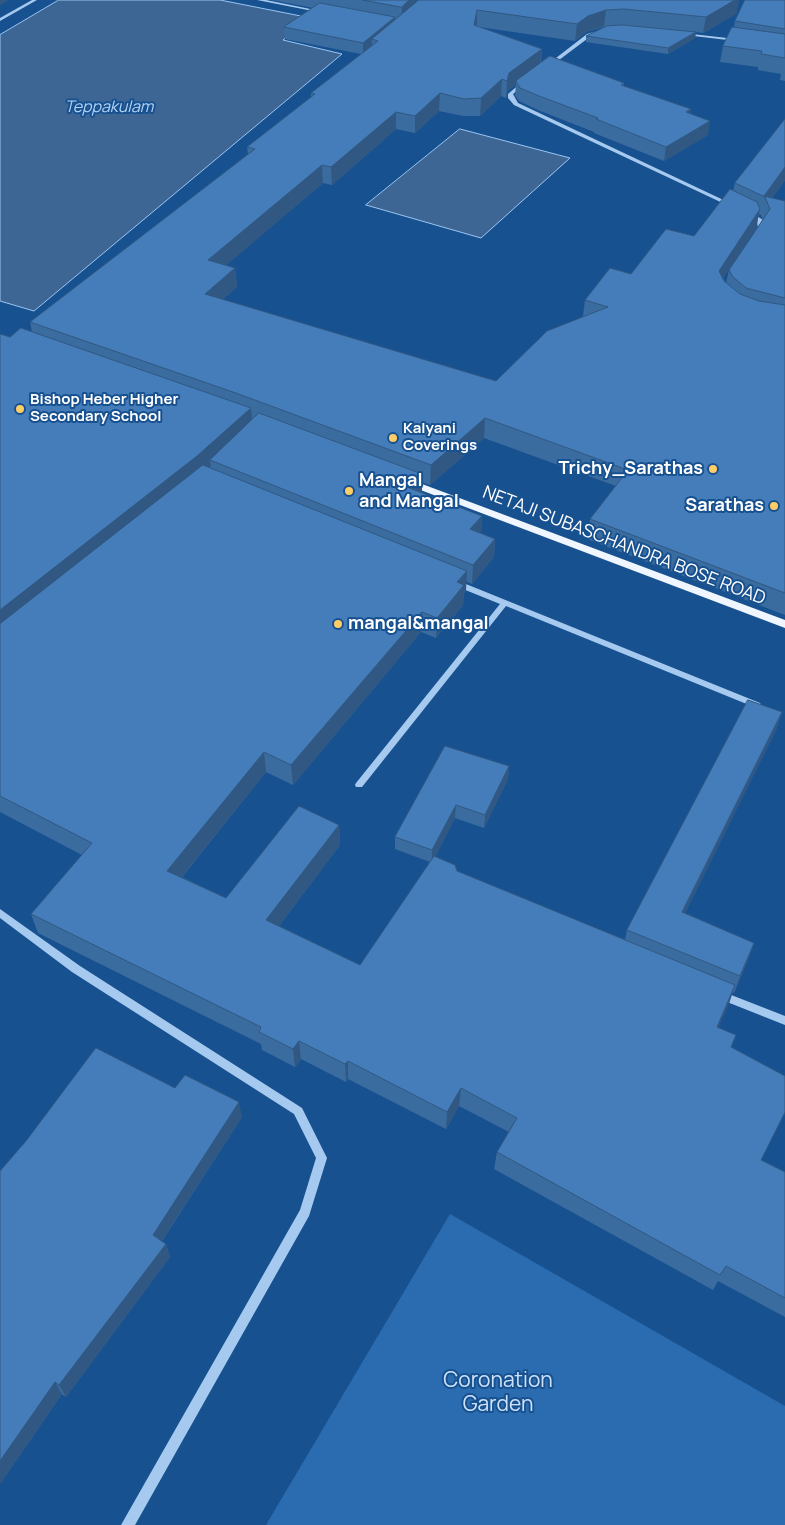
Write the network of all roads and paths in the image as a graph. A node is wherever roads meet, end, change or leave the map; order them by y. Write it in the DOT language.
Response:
graph roads {
  1 [pos="35,0"];
  2 [pos="259,0"];
  3 [pos="326,12"];
  4 [pos="0,20"];
  5 [pos="614,28"];
  6 [pos="677,33"];
  7 [pos="740,41"];
  8 [pos="542,70"];
  9 [pos="527,81"];
  10 [pos="753,239"];
  11 [pos="399,478"];
  12 [pos="450,581"];
  13 [pos="505,603"];
  14 [pos="785,624"];
  15 [pos="767,709"];
  16 [pos="359,785"];
  17 [pos="0,913"];
  18 [pos="713,991"];
  19 [pos="785,1022"];
  20 [pos="128,1525"];
  1 -- 4 [label="street"];
  2 -- 3 [label="street"];
  5 -- 8 [label="street"];
  6 -- 7 [label="street"];
  9 -- 10 [label="street"];
  11 -- 14 [label="main road, NETAJI SUBASCHANDRA BOSE ROAD"];
  12 -- 13 [label="street"];
  13 -- 15 [label="street"];
  13 -- 16 [label="street"];
  17 -- 20 [label="street"];
  18 -- 19 [label="street"];
}
